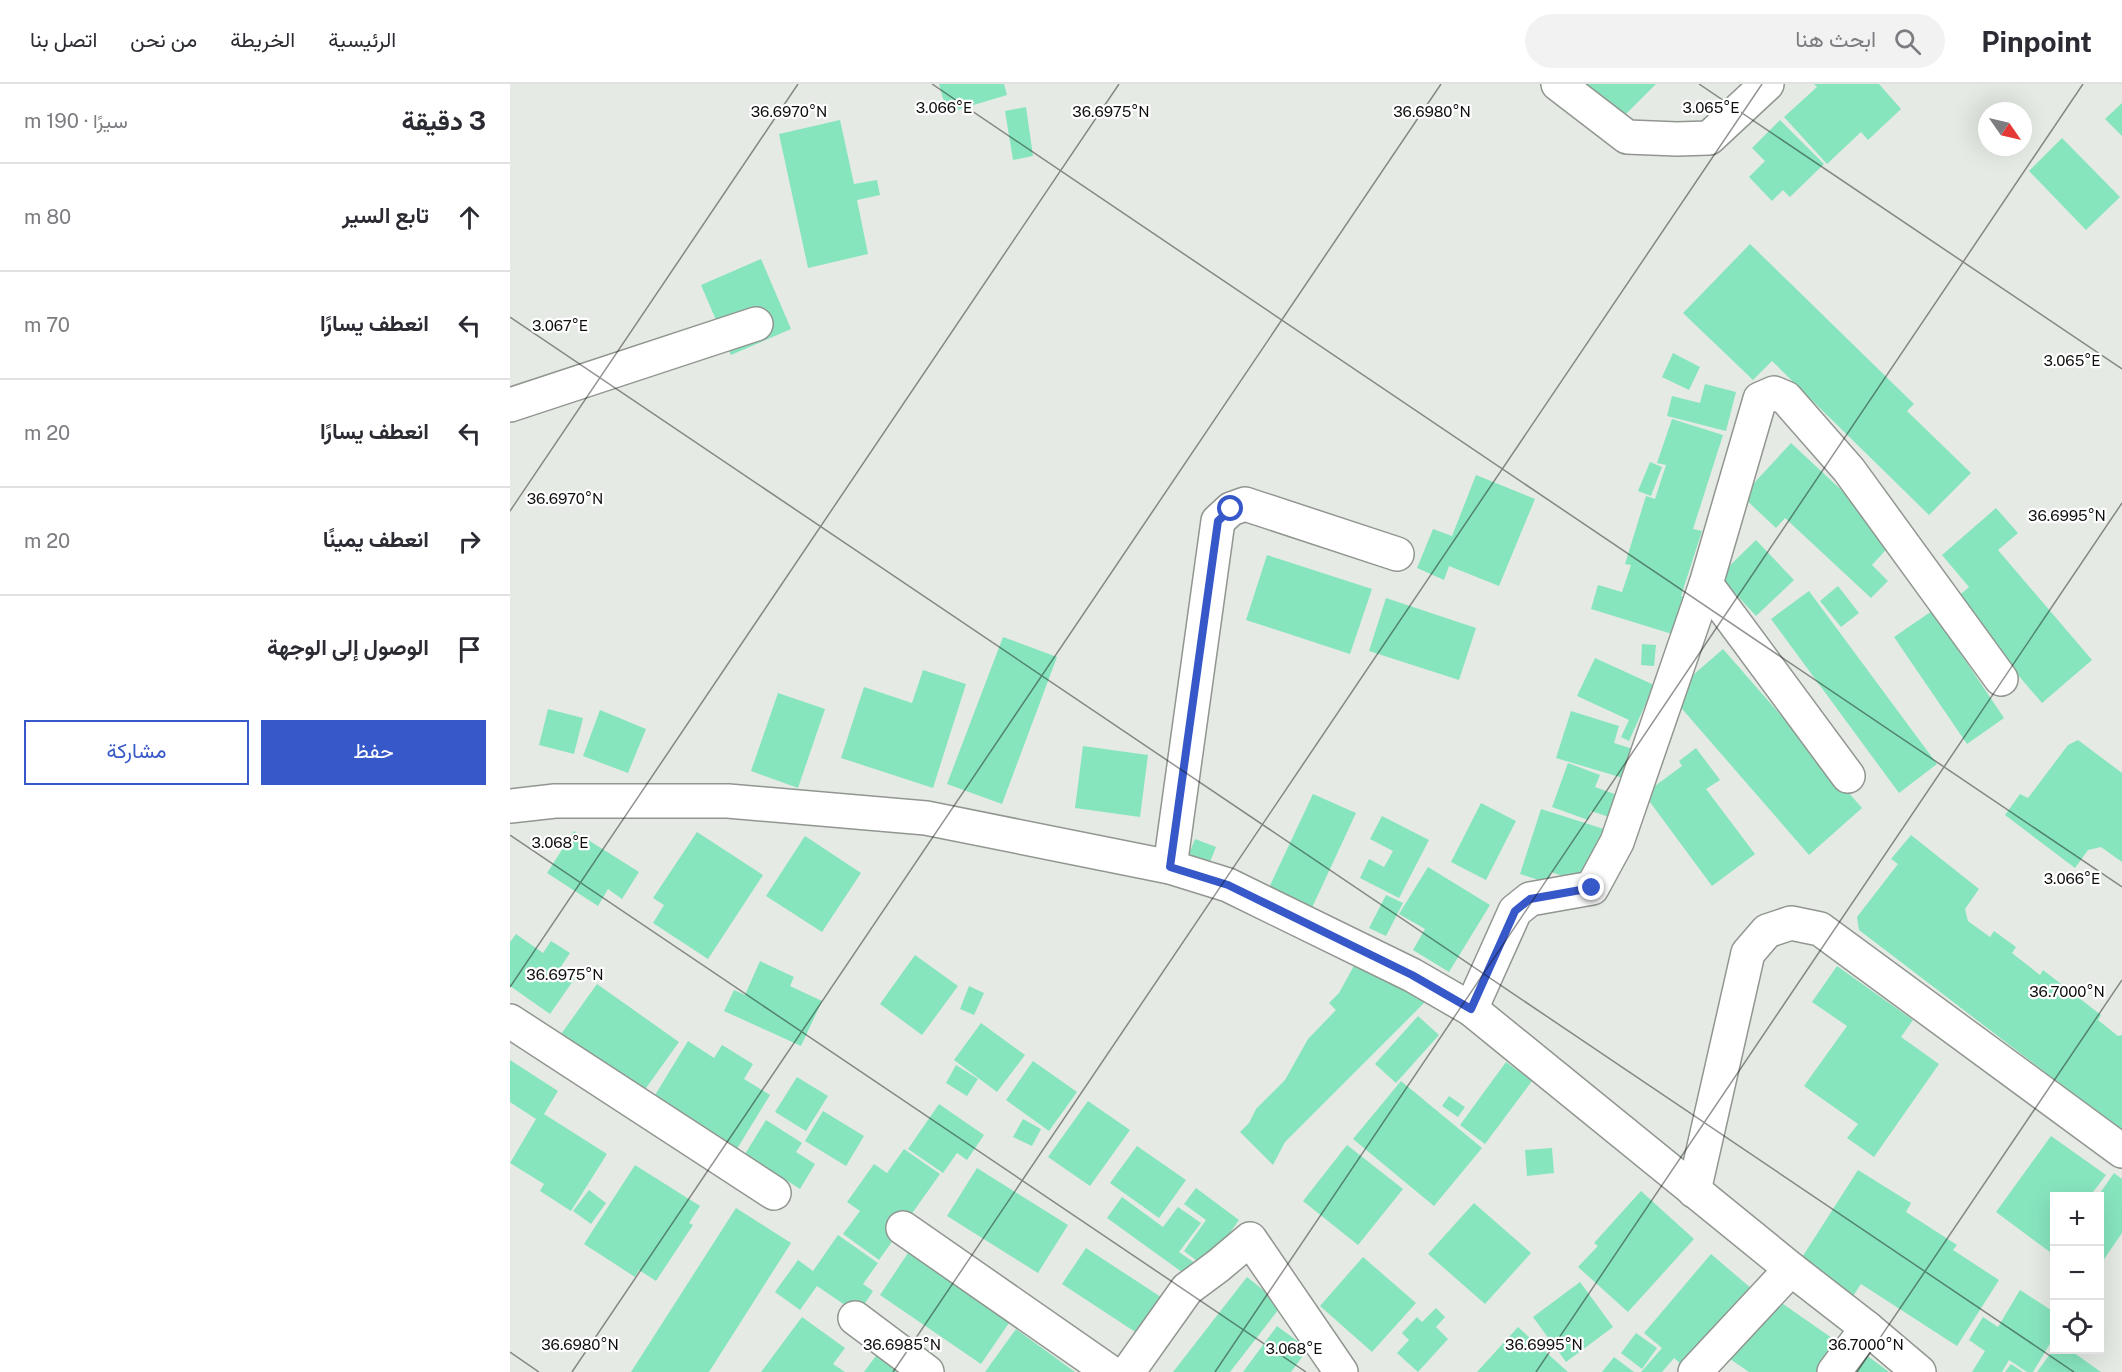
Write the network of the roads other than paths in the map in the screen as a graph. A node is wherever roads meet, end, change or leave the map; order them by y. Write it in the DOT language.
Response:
graph roads {
  1 [pos="1558,84"];
  2 [pos="1767,84"];
  3 [pos="756,324"];
  4 [pos="510,405"];
  5 [pos="1397,554"];
  6 [pos="1706,584"];
  7 [pos="2001,679"];
  8 [pos="1848,776"];
  9 [pos="510,806"];
  10 [pos="1170,867"];
  11 [pos="1471,1009"];
  12 [pos="510,1022"];
  13 [pos="2122,1151"];
  14 [pos="1694,1191"];
  15 [pos="774,1193"];
  16 [pos="903,1228"];
  17 [pos="1791,1269"];
  18 [pos="855,1318"];
  19 [pos="1867,1328"];
  20 [pos="927,1372"];
  21 [pos="1110,1372"];
  22 [pos="1128,1372"];
  23 [pos="1341,1372"];
  24 [pos="1695,1372"];
  25 [pos="1834,1372"];
  26 [pos="1919,1372"];
  1 -- 2 [label="street"];
  3 -- 4 [label="street"];
  5 -- 10 [label="street"];
  6 -- 7 [label="street"];
  6 -- 8 [label="street"];
  6 -- 11 [label="street"];
  9 -- 10 [label="street"];
  10 -- 11 [label="street"];
  11 -- 14 [label="street"];
  12 -- 15 [label="street"];
  13 -- 14 [label="street"];
  14 -- 17 [label="street"];
  16 -- 21 [label="street"];
  17 -- 19 [label="street"];
  17 -- 24 [label="street"];
  18 -- 20 [label="street"];
  19 -- 25 [label="street"];
  19 -- 26 [label="street"];
  22 -- 23 [label="street"];
}
